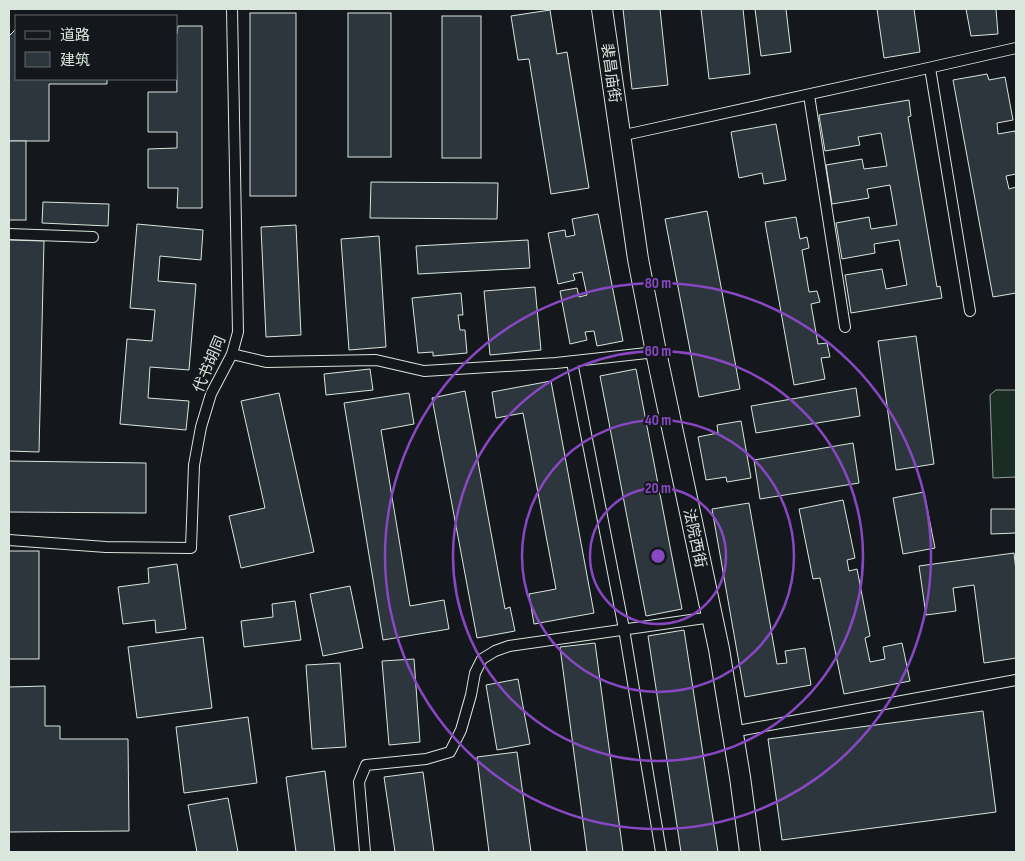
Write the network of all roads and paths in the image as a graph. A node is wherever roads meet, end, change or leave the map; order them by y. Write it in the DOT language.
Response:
graph roads {
  1 [pos="232,9"];
  2 [pos="602,9"];
  3 [pos="1016,48"];
  4 [pos="930,68"];
  5 [pos="809,95"];
  6 [pos="620,136"];
  7 [pos="9,234"];
  8 [pos="93,237"];
  9 [pos="970,311"];
  10 [pos="845,327"];
  11 [pos="656,352"];
  12 [pos="232,354"];
  13 [pos="572,362"];
  14 [pos="9,540"];
  15 [pos="712,617"];
  16 [pos="624,629"];
  17 [pos="1016,680"];
  18 [pos="732,732"];
  19 [pos="365,852"];
  20 [pos="661,852"];
  21 [pos="750,852"];
  1 -- 12 [label="lane, 代书胡同"];
  2 -- 6 [label="street, 裴昌庙街"];
  3 -- 4 [label="lane"];
  4 -- 5 [label="lane"];
  4 -- 9 [label="lane"];
  5 -- 6 [label="lane"];
  5 -- 10 [label="lane"];
  6 -- 11 [label="street, 法院西街"];
  7 -- 8 [label="lane"];
  11 -- 13 [label="lane"];
  11 -- 15 [label="street, 法院西街"];
  12 -- 13 [label="lane"];
  12 -- 14 [label="lane, 代书胡同"];
  13 -- 16 [label="lane"];
  15 -- 16 [label="lane"];
  15 -- 18 [label="street, 法院西街"];
  16 -- 19 [label="lane"];
  16 -- 20 [label="lane"];
  17 -- 18 [label="lane"];
  18 -- 21 [label="street, 法院西街"];
}
